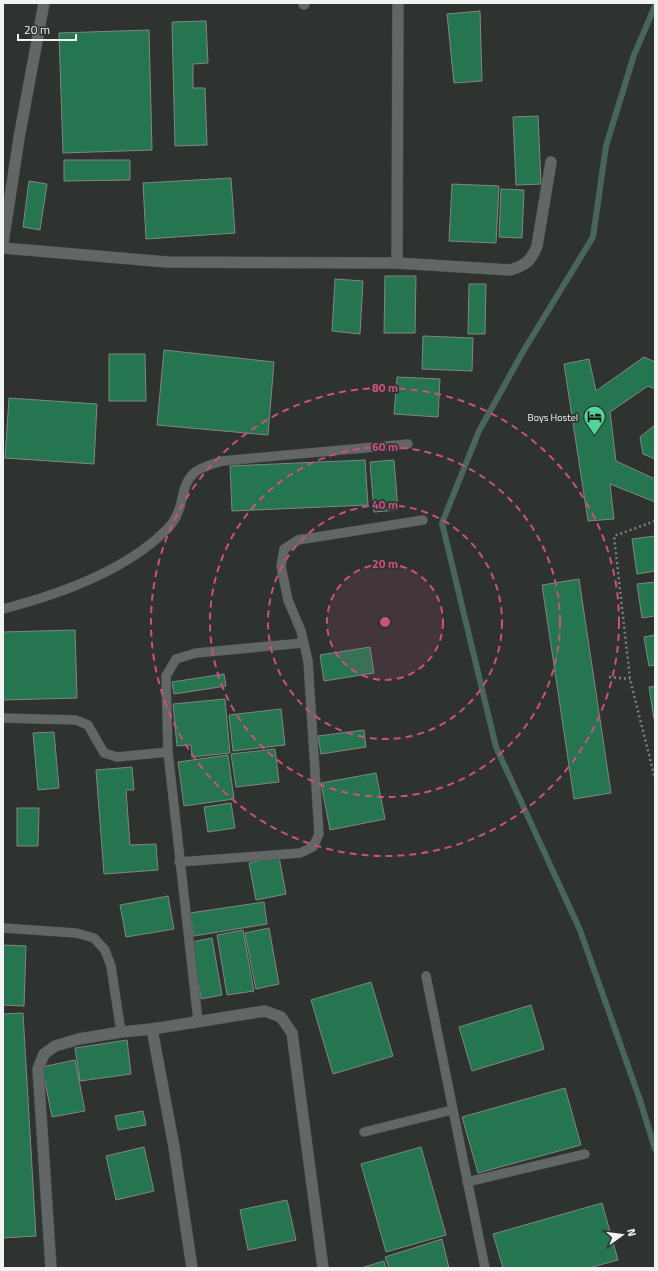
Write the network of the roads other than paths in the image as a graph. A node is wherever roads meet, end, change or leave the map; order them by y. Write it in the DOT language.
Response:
graph roads {
  1 [pos="44,3"];
  2 [pos="398,3"];
  3 [pos="551,162"];
  4 [pos="6,198"];
  5 [pos="3,243"];
  6 [pos="3,248"];
  7 [pos="397,263"];
  8 [pos="408,444"];
  9 [pos="423,520"];
  10 [pos="3,609"];
  11 [pos="303,642"];
  12 [pos="3,718"];
  13 [pos="168,752"];
  14 [pos="179,862"];
  15 [pos="3,928"];
  16 [pos="426,976"];
  17 [pos="198,1021"];
  18 [pos="152,1028"];
  19 [pos="121,1032"];
  20 [pos="452,1110"];
  21 [pos="364,1132"];
  22 [pos="585,1154"];
  23 [pos="467,1182"];
  24 [pos="51,1268"];
  25 [pos="192,1268"];
  26 [pos="324,1268"];
  27 [pos="485,1268"];
  1 -- 4 [label="street"];
  2 -- 7 [label="street"];
  3 -- 7 [label="street"];
  4 -- 5 [label="street"];
  6 -- 7 [label="street"];
  8 -- 10 [label="lane"];
  9 -- 11 [label="lane"];
  11 -- 13 [label="lane"];
  11 -- 14 [label="lane"];
  12 -- 13 [label="lane"];
  13 -- 14 [label="lane"];
  14 -- 17 [label="lane"];
  15 -- 19 [label="lane"];
  16 -- 20 [label="lane"];
  17 -- 18 [label="street"];
  17 -- 26 [label="street"];
  18 -- 19 [label="street"];
  18 -- 25 [label="street"];
  19 -- 24 [label="street"];
  20 -- 21 [label="lane"];
  20 -- 23 [label="lane"];
  22 -- 23 [label="lane"];
  23 -- 27 [label="lane"];
}
